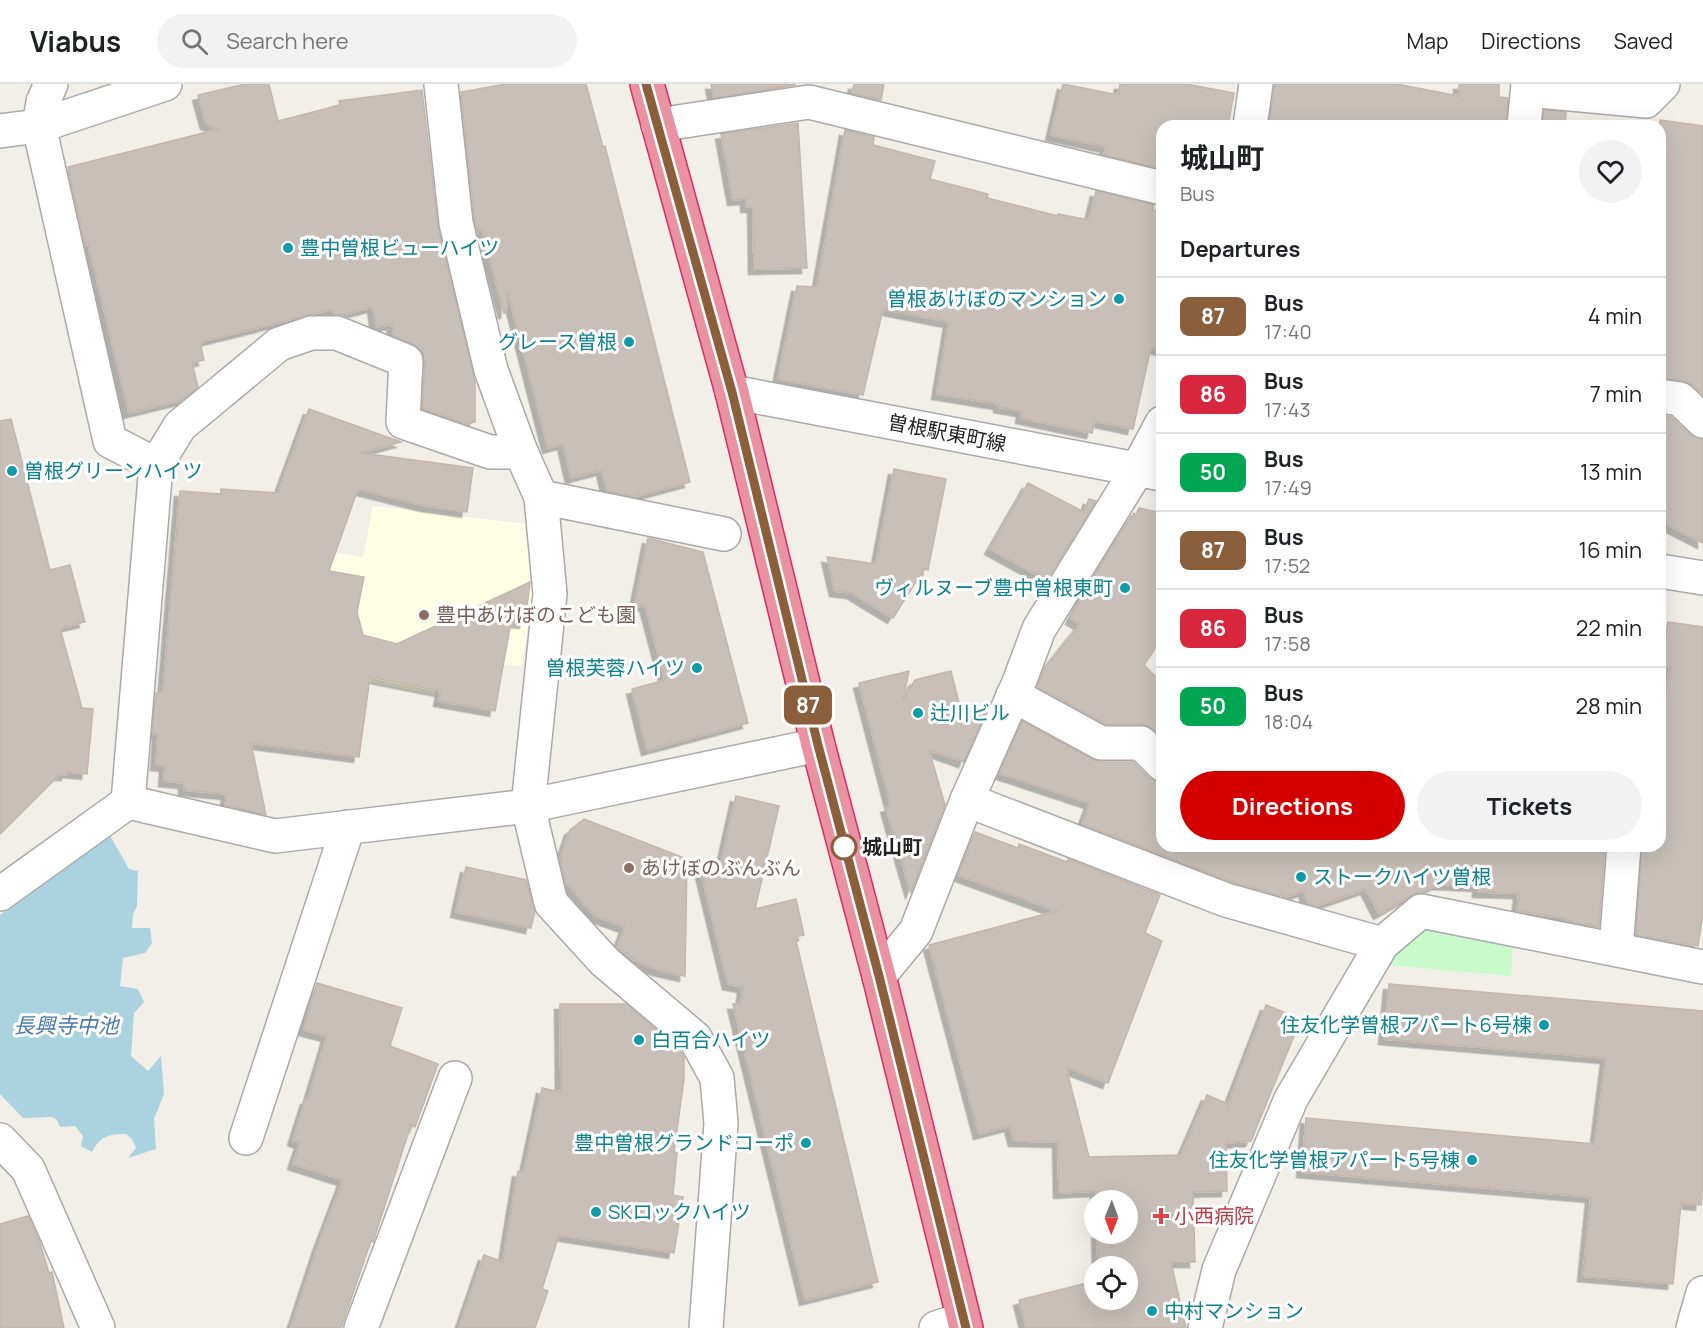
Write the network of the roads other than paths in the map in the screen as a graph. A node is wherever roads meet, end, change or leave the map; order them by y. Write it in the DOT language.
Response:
graph roads {
  1 [pos="51,84"];
  2 [pos="165,84"];
  3 [pos="441,84"];
  4 [pos="646,84"];
  5 [pos="1256,84"];
  6 [pos="1663,84"];
  7 [pos="1528,87"];
  8 [pos="1251,120"];
  9 [pos="1525,120"];
  10 [pos="658,125"];
  11 [pos="39,126"];
  12 [pos="0,131"];
  13 [pos="1156,187"];
  14 [pos="732,392"];
  15 [pos="1666,397"];
  16 [pos="1703,421"];
  17 [pos="1156,448"];
  18 [pos="521,453"];
  19 [pos="156,465"];
  20 [pos="1150,472"];
  21 [pos="542,497"];
  22 [pos="724,534"];
  23 [pos="1666,571"];
  24 [pos="1703,578"];
  25 [pos="1013,695"];
  26 [pos="818,745"];
  27 [pos="1156,758"];
  28 [pos="967,800"];
  29 [pos="128,802"];
  30 [pos="528,806"];
  31 [pos="348,827"];
  32 [pos="1624,852"];
  33 [pos="0,894"];
  34 [pos="1382,944"];
  35 [pos="1616,950"];
  36 [pos="1703,967"];
  37 [pos="879,976"];
  38 [pos="455,1078"];
  39 [pos="246,1138"];
  40 [pos="0,1140"];
  41 [pos="1703,1293"];
  42 [pos="955,1325"];
  43 [pos="98,1328"];
  44 [pos="361,1328"];
  45 [pos="706,1328"];
  46 [pos="1205,1328"];
  47 [pos="1693,1328"];
  1 -- 11 [label="street"];
  2 -- 11 [label="street"];
  3 -- 18 [label="street"];
  4 -- 10 [label="highway"];
  5 -- 8 [label="street"];
  6 -- 7 [label="street"];
  7 -- 9 [label="street"];
  10 -- 13 [label="street"];
  10 -- 14 [label="highway"];
  11 -- 12 [label="street"];
  11 -- 19 [label="street"];
  14 -- 20 [label="street, 曽根駅東町線"];
  14 -- 26 [label="highway"];
  15 -- 16 [label="street"];
  17 -- 20 [label="street"];
  18 -- 19 [label="street"];
  18 -- 21 [label="street"];
  19 -- 29 [label="street"];
  20 -- 25 [label="street"];
  21 -- 22 [label="street"];
  21 -- 30 [label="street"];
  23 -- 24 [label="street"];
  25 -- 27 [label="street"];
  25 -- 28 [label="street"];
  26 -- 30 [label="street"];
  26 -- 37 [label="highway"];
  28 -- 34 [label="street"];
  28 -- 37 [label="street"];
  29 -- 31 [label="street"];
  29 -- 33 [label="street"];
  30 -- 31 [label="street"];
  30 -- 45 [label="street"];
  31 -- 39 [label="street"];
  32 -- 35 [label="street"];
  34 -- 35 [label="street"];
  34 -- 46 [label="street"];
  35 -- 36 [label="street"];
  37 -- 42 [label="highway"];
  38 -- 44 [label="street"];
  40 -- 43 [label="street"];
  41 -- 47 [label="street"];
}
